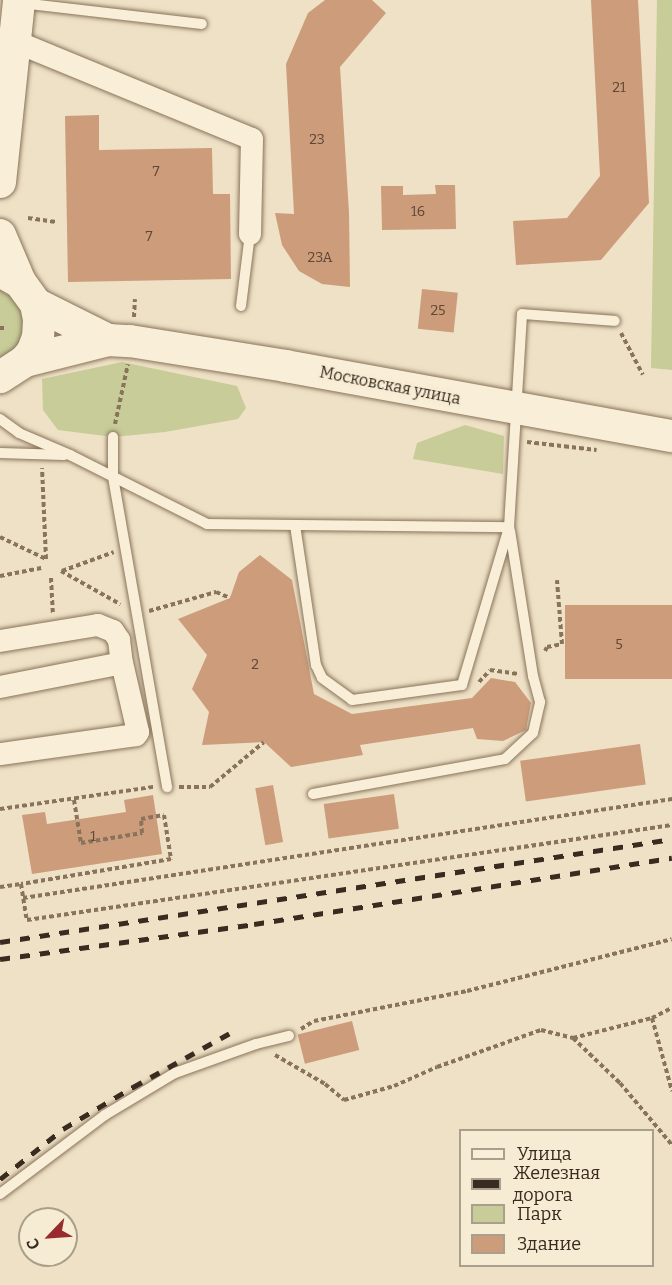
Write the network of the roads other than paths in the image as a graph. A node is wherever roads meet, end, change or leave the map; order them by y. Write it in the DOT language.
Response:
graph roads {
  1 [pos="19,1"];
  2 [pos="202,24"];
  3 [pos="14,41"];
  4 [pos="4,103"];
  5 [pos="0,182"];
  6 [pos="249,234"];
  7 [pos="0,235"];
  8 [pos="19,286"];
  9 [pos="241,306"];
  10 [pos="615,321"];
  11 [pos="108,340"];
  12 [pos="7,374"];
  13 [pos="515,409"];
  14 [pos="0,419"];
  15 [pos="672,436"];
  16 [pos="113,437"];
  17 [pos="0,453"];
  18 [pos="70,455"];
  19 [pos="113,477"];
  20 [pos="295,525"];
  21 [pos="509,527"];
  22 [pos="0,641"];
  23 [pos="122,663"];
  24 [pos="0,687"];
  25 [pos="0,754"];
  26 [pos="166,788"];
  27 [pos="313,794"];
  28 [pos="290,1036"];
  29 [pos="0,1194"];
  1 -- 2 [label="lane"];
  1 -- 3 [label="main road"];
  3 -- 4 [label="main road"];
  3 -- 6 [label="street"];
  4 -- 5 [label="main road"];
  6 -- 9 [label="lane"];
  7 -- 8 [label="main road"];
  8 -- 11 [label="main road, Московская улица"];
  8 -- 12 [label="main road, Московская улица"];
  10 -- 13 [label="lane"];
  11 -- 12 [label="main road, Московская улица"];
  11 -- 13 [label="main road, Московская улица"];
  13 -- 15 [label="main road, Московская улица"];
  13 -- 21 [label="lane"];
  14 -- 18 [label="lane"];
  16 -- 19 [label="lane"];
  17 -- 18 [label="lane"];
  18 -- 19 [label="lane"];
  19 -- 20 [label="lane"];
  19 -- 26 [label="lane"];
  20 -- 21 [label="lane"];
  20 -- 21 [label="lane"];
  21 -- 27 [label="lane"];
  22 -- 23 [label="street"];
  23 -- 24 [label="street"];
  23 -- 25 [label="street"];
  28 -- 29 [label="lane"];
}
